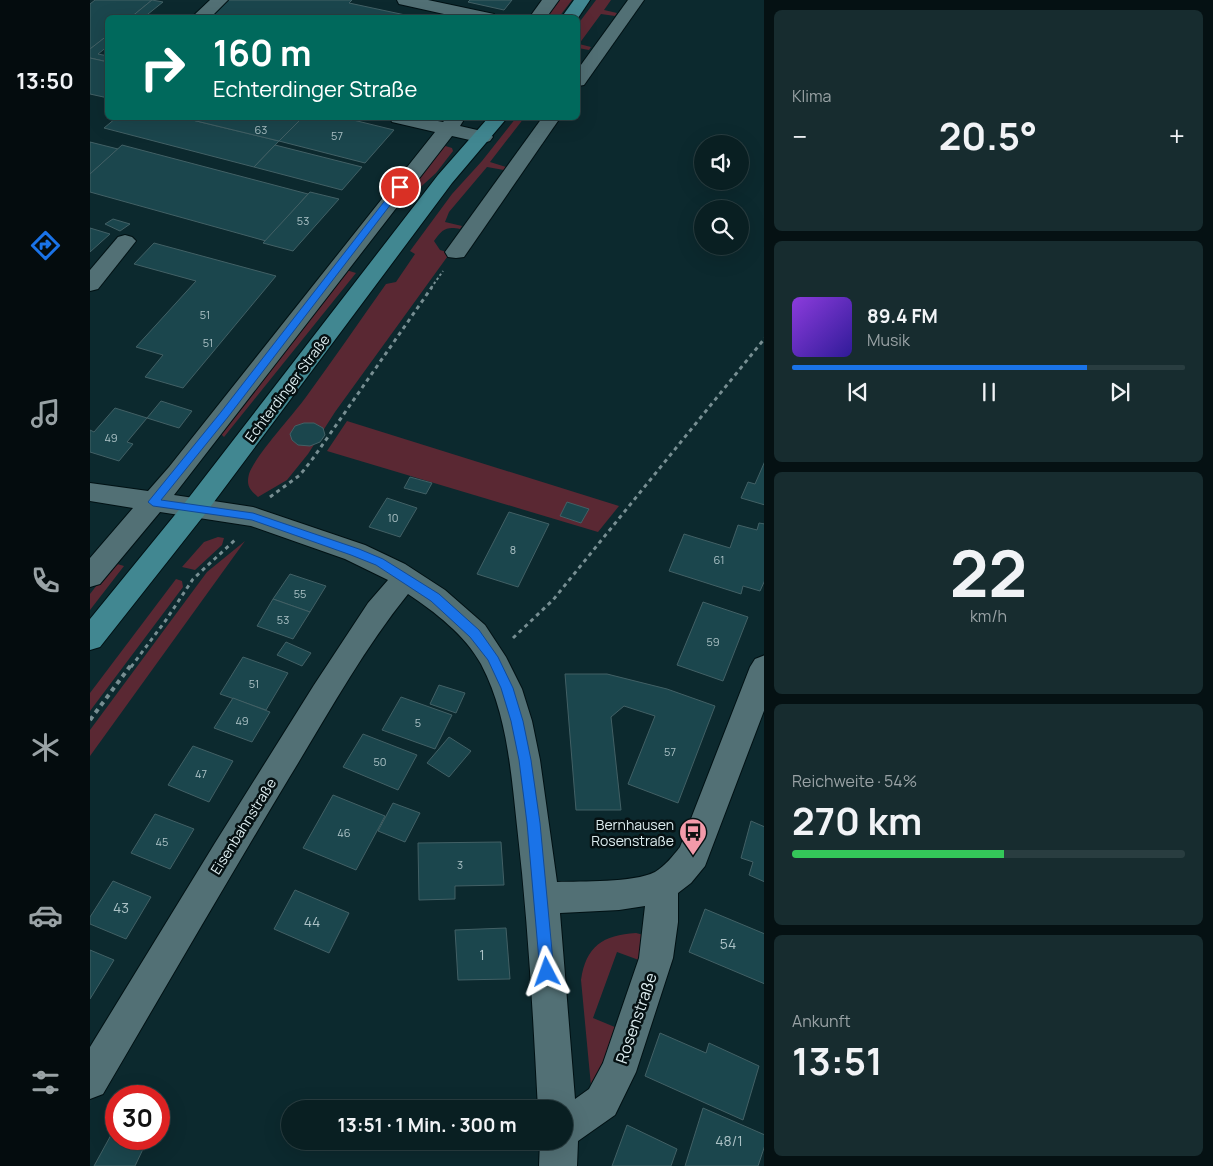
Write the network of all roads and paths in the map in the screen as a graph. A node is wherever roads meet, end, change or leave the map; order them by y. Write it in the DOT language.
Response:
graph roads {
  1 [pos="220,0"];
  2 [pos="405,0"];
  3 [pos="551,0"];
  4 [pos="582,0"];
  5 [pos="636,0"];
  6 [pos="442,8"];
  7 [pos="202,15"];
  8 [pos="474,15"];
  9 [pos="539,15"];
  10 [pos="571,15"];
  11 [pos="580,78"];
  12 [pos="420,120"];
  13 [pos="496,120"];
  14 [pos="550,120"];
  15 [pos="451,123"];
  16 [pos="483,137"];
  17 [pos="125,241"];
  18 [pos="456,252"];
  19 [pos="90,284"];
  20 [pos="764,338"];
  21 [pos="90,492"];
  22 [pos="153,502"];
  23 [pos="196,507"];
  24 [pos="253,517"];
  25 [pos="90,577"];
  26 [pos="406,578"];
  27 [pos="90,639"];
  28 [pos="492,657"];
  29 [pos="764,667"];
  30 [pos="90,720"];
  31 [pos="662,884"];
  32 [pos="542,898"];
  33 [pos="90,1081"];
  34 [pos="556,1100"];
  35 [pos="573,1122"];
  36 [pos="559,1150"];
  37 [pos="558,1166"];
  1 -- 7 [label="street"];
  2 -- 6 [label="street"];
  3 -- 9 [label="street"];
  4 -- 10 [label="main road"];
  5 -- 11 [label="street"];
  6 -- 8 [label="street"];
  12 -- 15 [label="street"];
  13 -- 16 [label="main road, Echterdinger Straße"];
  14 -- 18 [label="street"];
  15 -- 16 [label="street"];
  15 -- 22 [label="street"];
  16 -- 23 [label="main road, Echterdinger Straße"];
  17 -- 19 [label="street"];
  18 -- 24 [label="path"];
  20 -- 28 [label="path"];
  21 -- 22 [label="street"];
  22 -- 23 [label="street"];
  22 -- 25 [label="street"];
  23 -- 24 [label="street"];
  23 -- 27 [label="main road, Echterdinger Straße"];
  24 -- 26 [label="street"];
  24 -- 30 [label="path"];
  26 -- 28 [label="street"];
  26 -- 33 [label="street, Eisenbahnstraße"];
  28 -- 32 [label="street"];
  29 -- 31 [label="street"];
  31 -- 32 [label="street"];
  31 -- 35 [label="street, Rosenstraße"];
  32 -- 34 [label="street"];
  36 -- 37 [label="street"];
}
